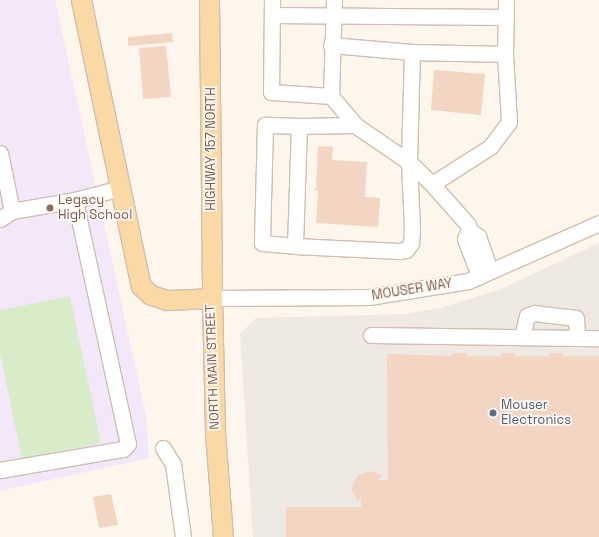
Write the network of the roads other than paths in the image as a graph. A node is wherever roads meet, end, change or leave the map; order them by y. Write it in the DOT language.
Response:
graph roads {
  1 [pos="81,0"];
  2 [pos="209,0"];
  3 [pos="272,0"];
  4 [pos="334,0"];
  5 [pos="506,0"];
  6 [pos="272,16"];
  7 [pos="334,17"];
  8 [pos="506,17"];
  9 [pos="331,45"];
  10 [pos="412,52"];
  11 [pos="506,54"];
  12 [pos="331,96"];
  13 [pos="355,125"];
  14 [pos="299,126"];
  15 [pos="0,153"];
  16 [pos="409,162"];
  17 [pos="432,184"];
  18 [pos="120,188"];
  19 [pos="75,200"];
  20 [pos="6,215"];
  21 [pos="599,223"];
  22 [pos="295,246"];
  23 [pos="484,274"];
  24 [pos="212,298"];
  25 [pos="371,335"];
  26 [pos="522,337"];
  27 [pos="577,338"];
  28 [pos="599,338"];
  29 [pos="163,448"];
  30 [pos="0,472"];
  31 [pos="183,537"];
  32 [pos="223,537"];
  1 -- 18 [label="main road, NORTH MAIN STREET"];
  2 -- 24 [label="main road, HIGHWAY 157 NORTH"];
  3 -- 6 [label="street"];
  4 -- 7 [label="street"];
  5 -- 8 [label="street"];
  6 -- 7 [label="street"];
  6 -- 12 [label="street"];
  7 -- 8 [label="street"];
  7 -- 9 [label="street"];
  8 -- 11 [label="street"];
  9 -- 10 [label="street"];
  9 -- 12 [label="street"];
  10 -- 11 [label="street"];
  10 -- 16 [label="street"];
  11 -- 17 [label="street"];
  12 -- 13 [label="street"];
  13 -- 14 [label="street"];
  13 -- 16 [label="street"];
  14 -- 22 [label="street"];
  14 -- 22 [label="street"];
  15 -- 20 [label="street"];
  16 -- 17 [label="street"];
  16 -- 22 [label="street"];
  17 -- 23 [label="street"];
  18 -- 19 [label="street"];
  18 -- 24 [label="main road, NORTH MAIN STREET"];
  19 -- 20 [label="street"];
  19 -- 30 [label="street"];
  21 -- 23 [label="street, MOUSER WAY"];
  23 -- 24 [label="street, MOUSER WAY"];
  24 -- 32 [label="main road, NORTH MAIN STREET"];
  25 -- 26 [label="street"];
  26 -- 27 [label="street"];
  26 -- 27 [label="street"];
  27 -- 28 [label="street"];
  29 -- 31 [label="street"];
}
